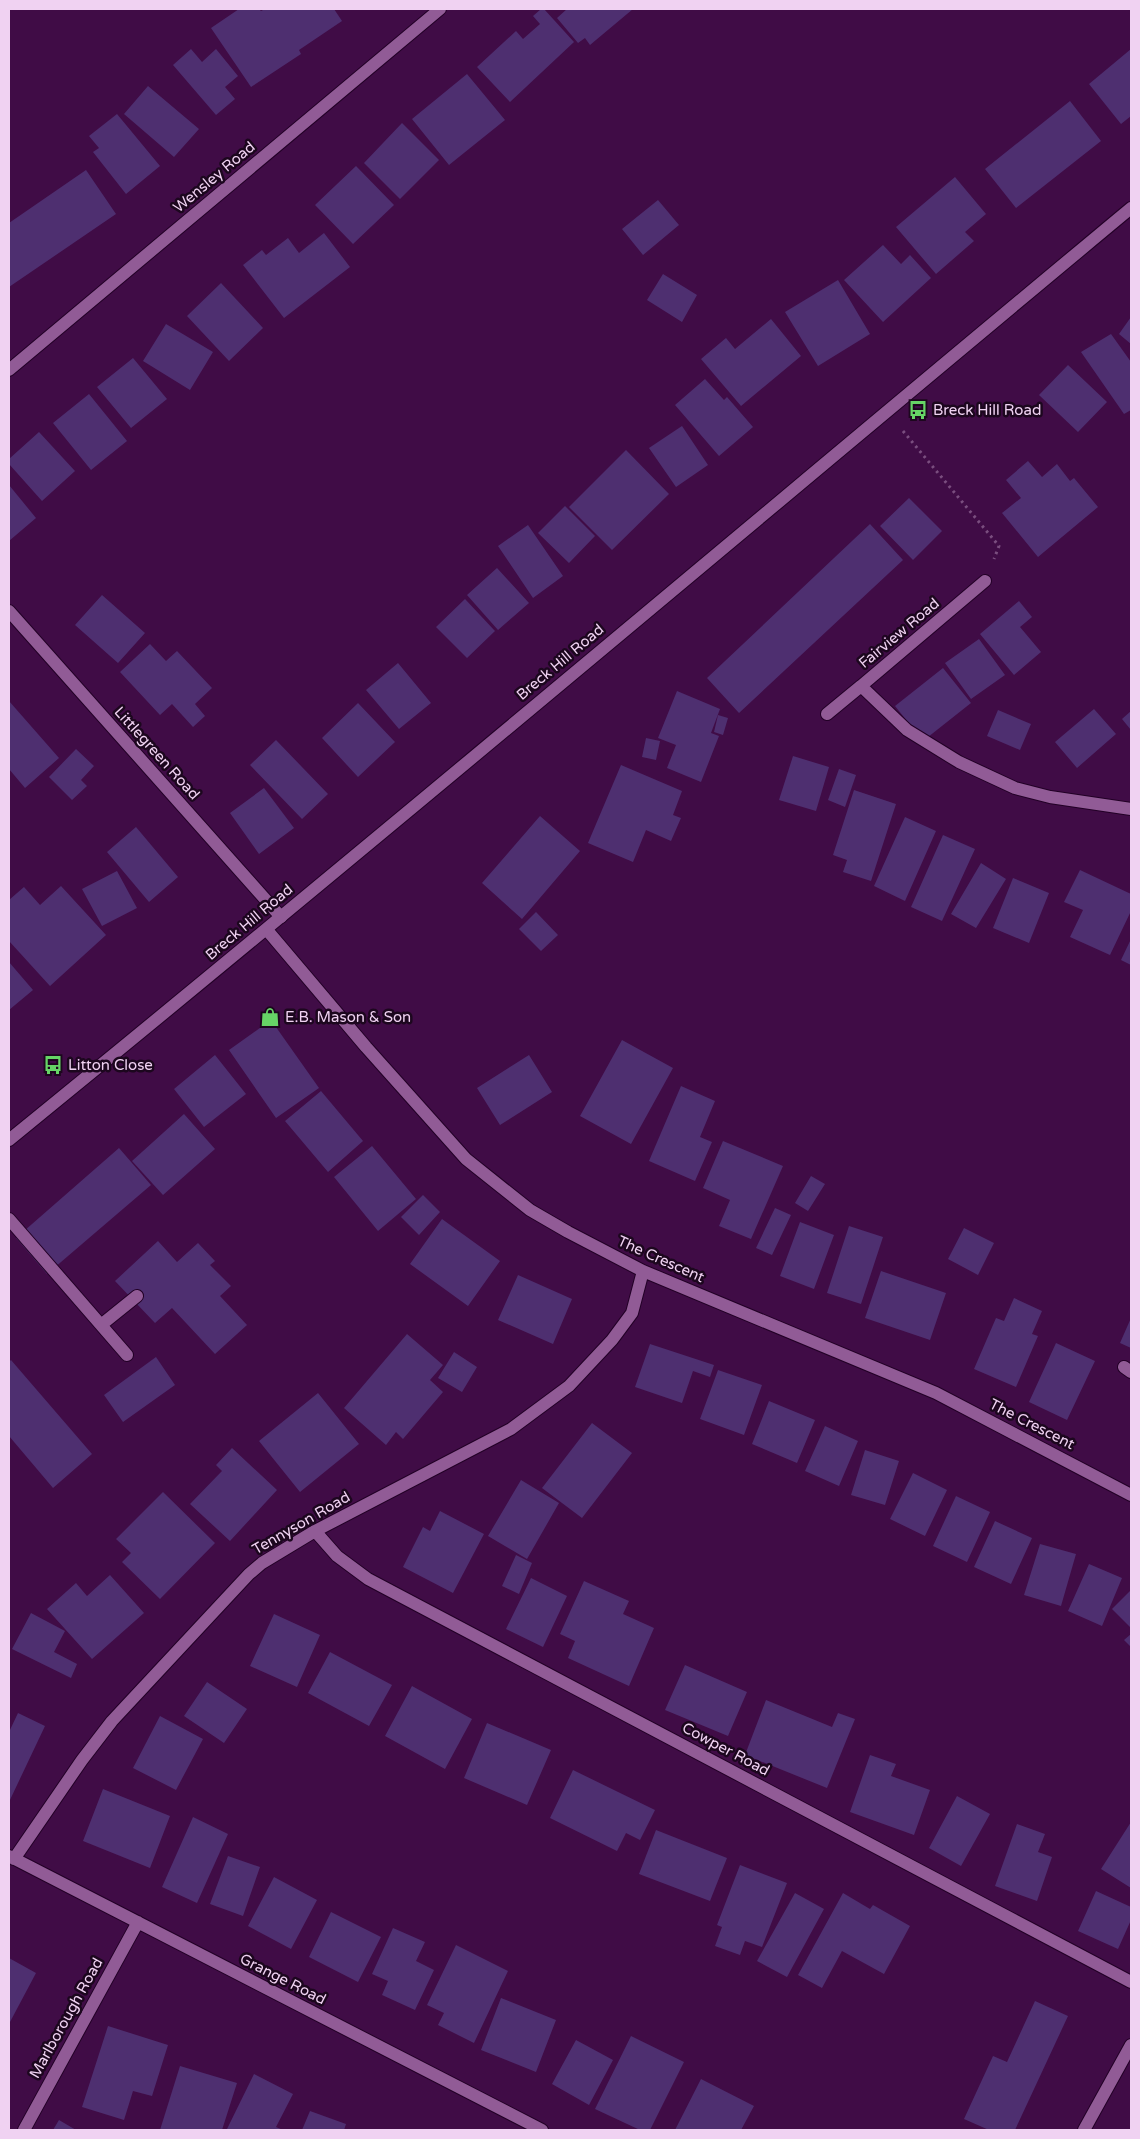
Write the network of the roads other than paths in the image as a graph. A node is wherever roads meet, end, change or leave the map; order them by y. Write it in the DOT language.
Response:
graph roads {
  1 [pos="440,9"];
  2 [pos="1131,208"];
  3 [pos="9,370"];
  4 [pos="985,581"];
  5 [pos="9,611"];
  6 [pos="861,686"];
  7 [pos="827,714"];
  8 [pos="1131,809"];
  9 [pos="281,917"];
  10 [pos="267,930"];
  11 [pos="9,1140"];
  12 [pos="9,1219"];
  13 [pos="644,1271"];
  14 [pos="136,1296"];
  15 [pos="101,1325"];
  16 [pos="127,1355"];
  17 [pos="1131,1494"];
  18 [pos="315,1531"];
  19 [pos="11,1858"];
  20 [pos="138,1922"];
  21 [pos="1131,1982"];
  22 [pos="1131,2045"];
  23 [pos="24,2130"];
  24 [pos="542,2130"];
  25 [pos="1084,2130"];
  1 -- 3 [label="street, Wensley Road"];
  2 -- 9 [label="street, Breck Hill Road"];
  4 -- 6 [label="street, Fairview Road"];
  5 -- 9 [label="street, Littlegreen Road"];
  6 -- 7 [label="street"];
  6 -- 8 [label="street, Fairview Road"];
  9 -- 10 [label="street, Breck Hill Road"];
  10 -- 11 [label="street, Breck Hill Road"];
  10 -- 13 [label="street, The Crescent"];
  12 -- 15 [label="street"];
  13 -- 17 [label="street, The Crescent"];
  13 -- 18 [label="street, Tennyson Road"];
  14 -- 15 [label="street"];
  15 -- 16 [label="street"];
  18 -- 19 [label="street, Tennyson Road"];
  18 -- 21 [label="street, Cowper Road"];
  19 -- 20 [label="street, Grange Road"];
  20 -- 23 [label="street, Marlborough Road"];
  20 -- 24 [label="street, Grange Road"];
  22 -- 25 [label="street"];
}
